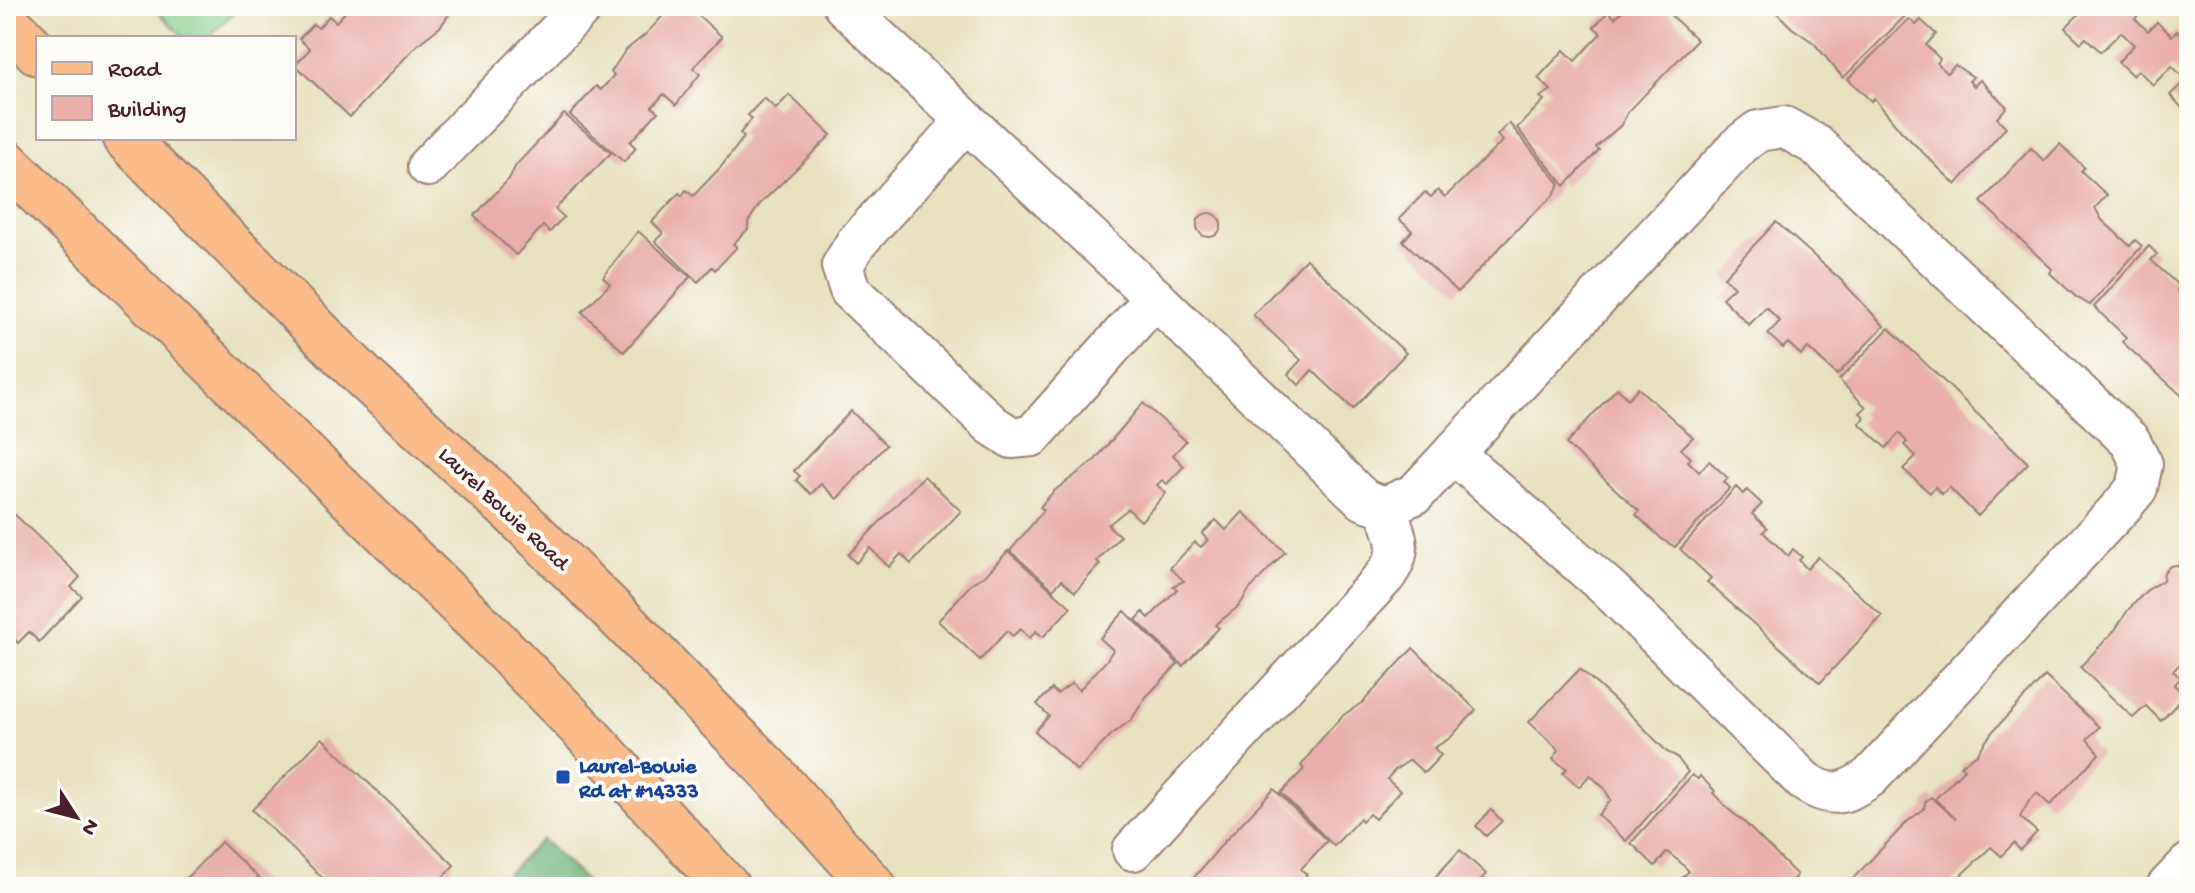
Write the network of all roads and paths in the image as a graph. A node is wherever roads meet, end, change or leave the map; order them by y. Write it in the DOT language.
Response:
graph roads {
  1 [pos="583,6"];
  2 [pos="844,6"];
  3 [pos="6,21"];
  4 [pos="36,51"];
  5 [pos="966,121"];
  6 [pos="127,140"];
  7 [pos="6,162"];
  8 [pos="428,166"];
  9 [pos="1155,298"];
  10 [pos="1453,453"];
  11 [pos="1385,507"];
  12 [pos="1133,850"];
  13 [pos="2189,864"];
  14 [pos="727,887"];
  15 [pos="874,887"];
  16 [pos="2167,887"];
  1 -- 8 [label="street"];
  2 -- 5 [label="street"];
  3 -- 4 [label="main road"];
  5 -- 9 [label="street"];
  5 -- 9 [label="street"];
  6 -- 15 [label="main road, Laurel Bowie Road"];
  7 -- 14 [label="main road"];
  9 -- 11 [label="street"];
  10 -- 10 [label="street"];
  10 -- 11 [label="street"];
  11 -- 12 [label="street"];
  13 -- 16 [label="street"];
}
